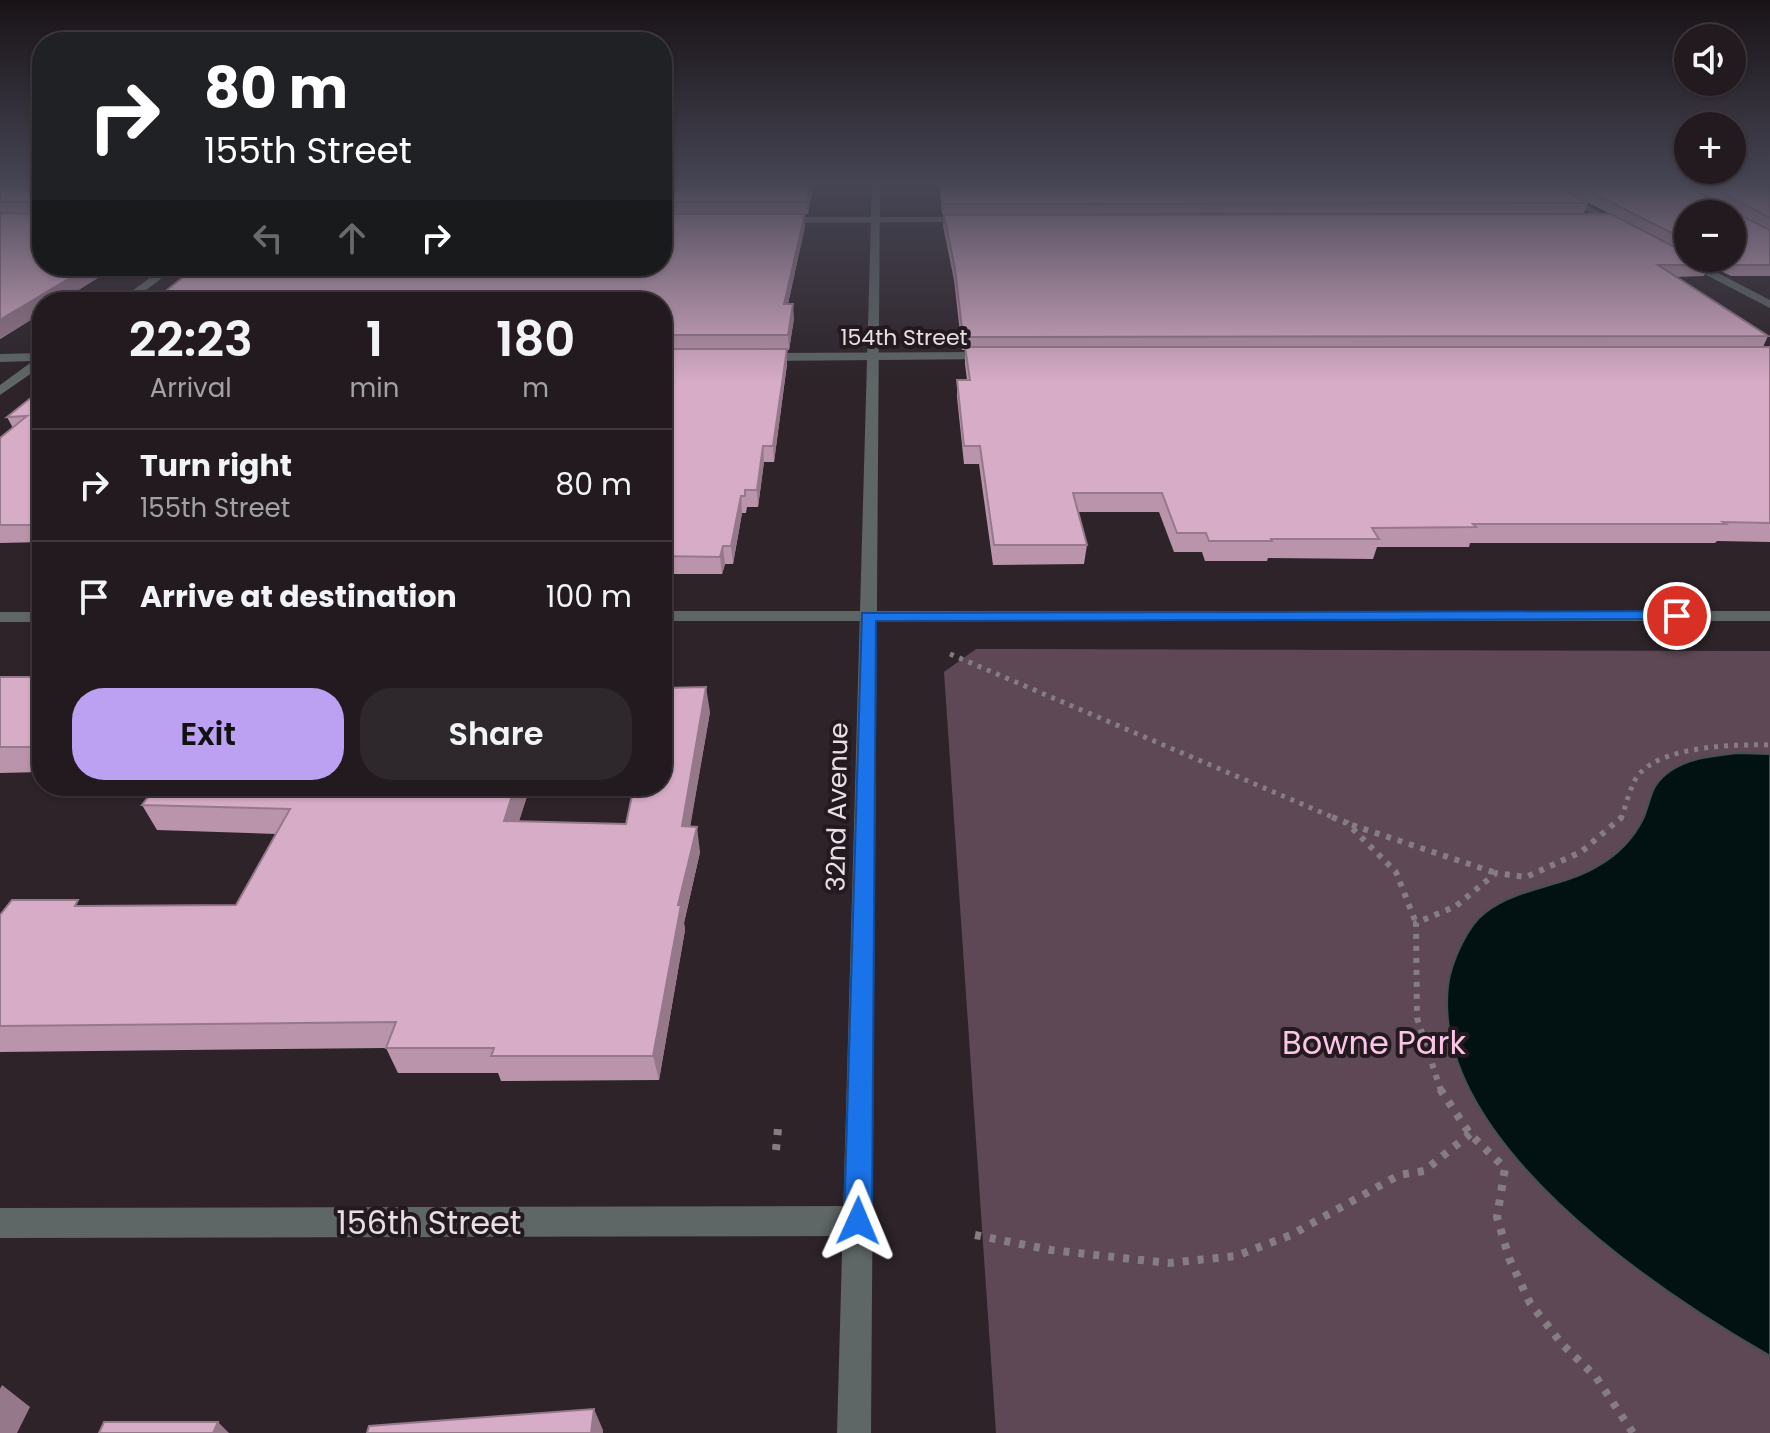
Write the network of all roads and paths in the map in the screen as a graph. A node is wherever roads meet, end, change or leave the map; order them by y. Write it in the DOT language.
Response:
graph roads {
  1 [pos="874,249"];
  2 [pos="1708,272"];
  3 [pos="159,276"];
  4 [pos="137,292"];
  5 [pos="1770,305"];
  6 [pos="872,356"];
  7 [pos="1003,356"];
  8 [pos="742,357"];
  9 [pos="0,358"];
  10 [pos="32,359"];
  11 [pos="32,367"];
  12 [pos="0,391"];
  13 [pos="672,616"];
  14 [pos="868,616"];
  15 [pos="1770,616"];
  16 [pos="0,617"];
  17 [pos="32,617"];
  18 [pos="948,653"];
  19 [pos="1770,745"];
  20 [pos="1347,823"];
  21 [pos="1496,873"];
  22 [pos="1416,923"];
  23 [pos="778,1129"];
  24 [pos="1470,1134"];
  25 [pos="776,1150"];
  26 [pos="858,1221"];
  27 [pos="0,1223"];
  28 [pos="975,1235"];
  29 [pos="854,1433"];
  30 [pos="1633,1433"];
  1 -- 6 [label="street, 32nd Avenue"];
  2 -- 5 [label="street"];
  3 -- 4 [label="street"];
  6 -- 7 [label="street, 154th Street"];
  6 -- 8 [label="street, 154th Street"];
  6 -- 14 [label="street, 32nd Avenue"];
  9 -- 10 [label="street"];
  11 -- 12 [label="street"];
  13 -- 14 [label="street"];
  14 -- 15 [label="street"];
  14 -- 26 [label="street, 32nd Avenue"];
  16 -- 17 [label="street"];
  18 -- 20 [label="path"];
  19 -- 21 [label="path"];
  20 -- 21 [label="path"];
  20 -- 22 [label="path"];
  21 -- 22 [label="path"];
  22 -- 24 [label="path"];
  23 -- 25 [label="path"];
  24 -- 28 [label="path"];
  24 -- 30 [label="path"];
  26 -- 27 [label="street, 156th Street"];
  26 -- 29 [label="street, 32nd Avenue"];
}
